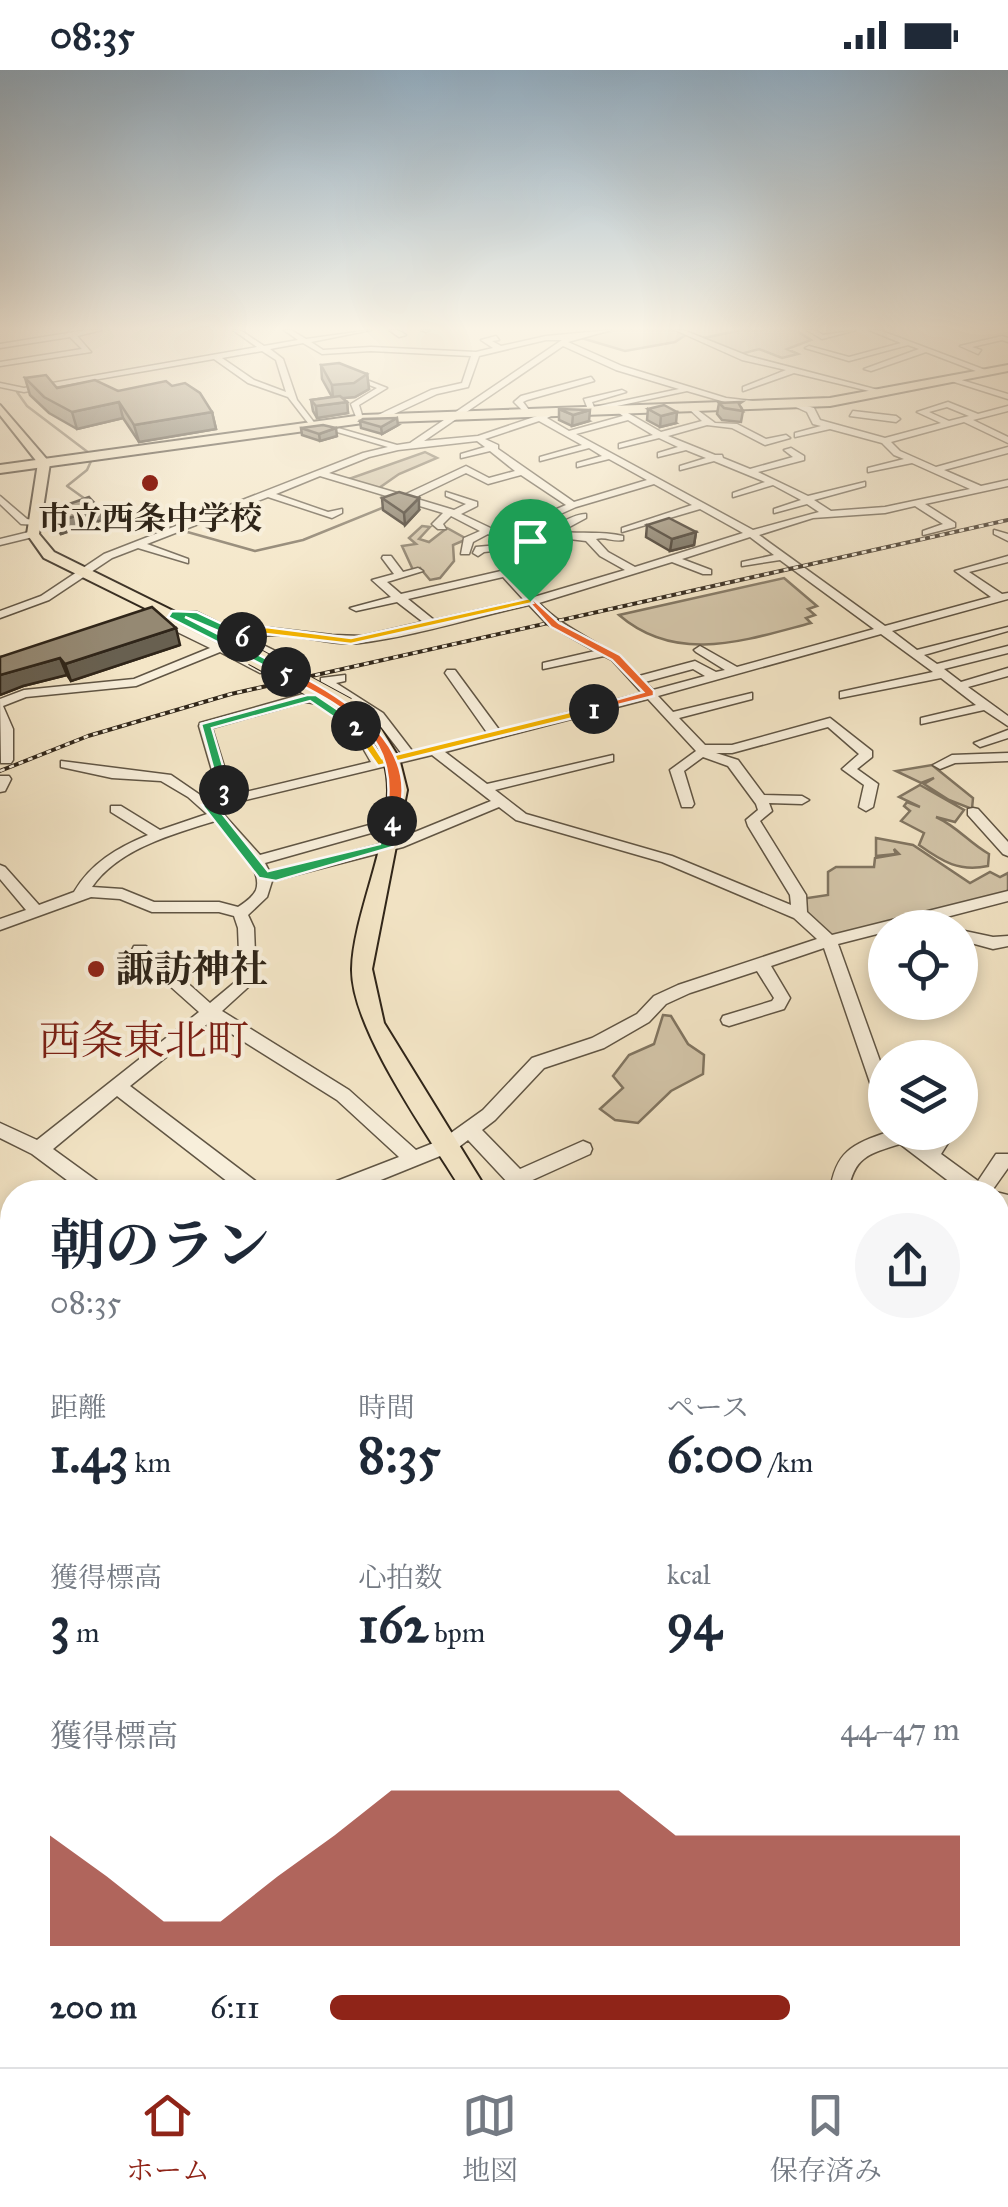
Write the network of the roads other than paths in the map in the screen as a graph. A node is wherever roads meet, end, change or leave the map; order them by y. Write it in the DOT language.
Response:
graph roads {
  1 [pos="11,423"];
  2 [pos="332,423"];
  3 [pos="442,423"];
  4 [pos="513,423"];
  5 [pos="549,423"];
  6 [pos="600,423"];
  7 [pos="642,423"];
  8 [pos="703,423"];
  9 [pos="712,423"];
  10 [pos="820,423"];
  11 [pos="839,423"];
  12 [pos="952,423"];
  13 [pos="968,423"];
  14 [pos="985,423"];
  15 [pos="949,424"];
  16 [pos="316,425"];
  17 [pos="760,426"];
  18 [pos="833,427"];
  19 [pos="743,430"];
  20 [pos="922,431"];
  21 [pos="573,435"];
  22 [pos="663,435"];
  23 [pos="798,435"];
  24 [pos="478,438"];
  25 [pos="786,438"];
  26 [pos="1008,440"];
  27 [pos="885,441"];
  28 [pos="438,444"];
  29 [pos="590,444"];
  30 [pos="692,444"];
  31 [pos="622,446"];
  32 [pos="404,447"];
  33 [pos="495,447"];
  34 [pos="532,450"];
  35 [pos="788,450"];
  36 [pos="1008,450"];
  37 [pos="661,454"];
  38 [pos="610,456"];
  39 [pos="720,457"];
  40 [pos="802,458"];
  41 [pos="543,460"];
  42 [pos="912,460"];
  43 [pos="44,463"];
  44 [pos="818,465"];
  45 [pos="580,466"];
  46 [pos="0,468"];
  47 [pos="684,468"];
  48 [pos="871,470"];
  49 [pos="934,470"];
  50 [pos="522,472"];
  51 [pos="752,472"];
  52 [pos="323,474"];
  53 [pos="841,477"];
  54 [pos="654,481"];
  55 [pos="772,482"];
  56 [pos="1008,483"];
  57 [pos="862,484"];
  58 [pos="980,489"];
  59 [pos="791,490"];
  60 [pos="271,494"];
  61 [pos="449,494"];
  62 [pos="736,495"];
  63 [pos="0,499"];
  64 [pos="404,499"];
  65 [pos="807,500"];
  66 [pos="916,503"];
  67 [pos="573,504"];
  68 [pos="699,506"];
  69 [pos="339,512"];
  70 [pos="777,512"];
  71 [pos="451,513"];
  72 [pos="828,513"];
  73 [pos="584,516"];
  74 [pos="442,527"];
  75 [pos="33,529"];
  76 [pos="1008,530"];
  77 [pos="749,532"];
  78 [pos="534,533"];
  79 [pos="550,533"];
  80 [pos="928,533"];
  81 [pos="493,534"];
  82 [pos="589,538"];
  83 [pos="1008,538"];
  84 [pos="0,542"];
  85 [pos="137,544"];
  86 [pos="465,552"];
  87 [pos="510,553"];
  88 [pos="483,555"];
  89 [pos="784,556"];
  90 [pos="386,558"];
  91 [pos="671,558"];
  92 [pos="1008,559"];
  93 [pos="184,561"];
  94 [pos="746,564"];
  95 [pos="633,570"];
  96 [pos="418,571"];
  97 [pos="464,572"];
  98 [pos="707,572"];
  99 [pos="505,573"];
  100 [pos="82,574"];
  101 [pos="400,575"];
  102 [pos="482,578"];
  103 [pos="378,581"];
  104 [pos="361,587"];
  105 [pos="398,596"];
  106 [pos="999,598"];
  107 [pos="530,601"];
  108 [pos="356,608"];
  109 [pos="1008,610"];
  110 [pos="172,614"];
  111 [pos="0,615"];
  112 [pos="432,624"];
  113 [pos="1004,629"];
  114 [pos="883,630"];
  115 [pos="242,638"];
  116 [pos="220,648"];
  117 [pos="1008,649"];
  118 [pos="700,650"];
  119 [pos="606,652"];
  120 [pos="915,654"];
  121 [pos="284,659"];
  122 [pos="259,662"];
  123 [pos="546,666"];
  124 [pos="302,669"];
  125 [pos="734,670"];
  126 [pos="940,671"];
  127 [pos="1008,672"];
  128 [pos="451,673"];
  129 [pos="714,676"];
  130 [pos="280,678"];
  131 [pos="638,680"];
  132 [pos="960,686"];
  133 [pos="650,694"];
  134 [pos="844,694"];
  135 [pos="748,696"];
  136 [pos="315,698"];
  137 [pos="1008,704"];
  138 [pos="0,706"];
  139 [pos="988,708"];
  140 [pos="671,716"];
  141 [pos="925,721"];
  142 [pos="1008,722"];
  143 [pos="1008,734"];
  144 [pos="496,735"];
  145 [pos="980,743"];
  146 [pos="434,750"];
  147 [pos="702,750"];
  148 [pos="1008,757"];
  149 [pos="608,758"];
  150 [pos="393,759"];
  151 [pos="6,760"];
  152 [pos="937,762"];
  153 [pos="66,764"];
  154 [pos="484,789"];
  155 [pos="228,800"];
  156 [pos="761,800"];
  157 [pos="802,800"];
  158 [pos="500,802"];
  159 [pos="688,804"];
  160 [pos="866,807"];
  161 [pos="116,809"];
  162 [pos="213,810"];
  163 [pos="974,812"];
  164 [pos="392,822"];
  165 [pos="158,836"];
  166 [pos="386,847"];
  167 [pos="1008,851"];
  168 [pos="260,868"];
  169 [pos="0,870"];
  170 [pos="81,894"];
  171 [pos="1008,896"];
  172 [pos="953,910"];
  173 [pos="38,912"];
  174 [pos="240,913"];
  175 [pos="799,914"];
  176 [pos="0,925"];
  177 [pos="868,932"];
  178 [pos="978,938"];
  179 [pos="829,942"];
  180 [pos="1008,942"];
  181 [pos="140,950"];
  182 [pos="761,964"];
  183 [pos="210,1012"];
  184 [pos="729,1020"];
  185 [pos="868,1052"];
  186 [pos="118,1087"];
  187 [pos="469,1129"];
  188 [pos="0,1130"];
  189 [pos="448,1145"];
  190 [pos="868,1146"];
  191 [pos="39,1149"];
  192 [pos="584,1149"];
  193 [pos="920,1150"];
  194 [pos="933,1150"];
  195 [pos="929,1156"];
  196 [pos="414,1158"];
  197 [pos="1003,1160"];
  198 [pos="80,1180"];
  199 [pos="239,1180"];
  200 [pos="360,1180"];
  201 [pos="469,1180"];
  202 [pos="842,1180"];
  203 [pos="962,1180"];
  204 [pos="988,1180"];
  1 -- 43 [label="main road"];
  2 -- 16 [label="highway"];
  3 -- 32 [label="street"];
  4 -- 24 [label="street"];
  5 -- 21 [label="street"];
  6 -- 21 [label="street"];
  7 -- 22 [label="street"];
  8 -- 22 [label="street"];
  9 -- 19 [label="street"];
  10 -- 18 [label="street"];
  11 -- 18 [label="street"];
  12 -- 15 [label="street"];
  13 -- 20 [label="street"];
  14 -- 26 [label="street"];
  15 -- 20 [label="street"];
  16 -- 32 [label="street"];
  16 -- 43 [label="highway"];
  17 -- 19 [label="street"];
  18 -- 23 [label="street"];
  18 -- 27 [label="street"];
  19 -- 25 [label="street"];
  20 -- 27 [label="street"];
  21 -- 29 [label="street"];
  21 -- 34 [label="street"];
  22 -- 30 [label="street"];
  22 -- 31 [label="street"];
  24 -- 28 [label="street"];
  24 -- 33 [label="street"];
  27 -- 42 [label="street"];
  28 -- 32 [label="street"];
  28 -- 33 [label="street"];
  29 -- 38 [label="street"];
  29 -- 41 [label="street"];
  30 -- 37 [label="street"];
  30 -- 39 [label="street"];
  32 -- 52 [label="street"];
  33 -- 50 [label="street"];
  35 -- 40 [label="street"];
  36 -- 49 [label="street"];
  38 -- 45 [label="street"];
  38 -- 54 [label="street"];
  39 -- 47 [label="street"];
  39 -- 51 [label="street"];
  40 -- 44 [label="street"];
  40 -- 51 [label="street"];
  42 -- 48 [label="street"];
  42 -- 49 [label="street"];
  43 -- 46 [label="highway"];
  43 -- 75 [label="main road"];
  49 -- 58 [label="street"];
  50 -- 64 [label="street"];
  50 -- 67 [label="street"];
  51 -- 55 [label="street"];
  52 -- 60 [label="street"];
  52 -- 64 [label="street"];
  53 -- 59 [label="street"];
  54 -- 67 [label="street"];
  54 -- 68 [label="street"];
  55 -- 59 [label="street"];
  55 -- 62 [label="street"];
  56 -- 58 [label="street"];
  57 -- 65 [label="street"];
  58 -- 66 [label="street"];
  59 -- 65 [label="street"];
  60 -- 69 [label="street"];
  60 -- 85 [label="street"];
  61 -- 71 [label="street"];
  63 -- 75 [label="street"];
  64 -- 71 [label="street"];
  65 -- 70 [label="street"];
  65 -- 72 [label="street"];
  66 -- 72 [label="street"];
  66 -- 80 [label="street"];
  67 -- 78 [label="street"];
  68 -- 77 [label="street"];
  68 -- 82 [label="street"];
  71 -- 74 [label="street"];
  71 -- 81 [label="street"];
  72 -- 77 [label="street"];
  73 -- 79 [label="street"];
  75 -- 84 [label="street"];
  75 -- 100 [label="main road"];
  76 -- 83 [label="street"];
  77 -- 89 [label="street"];
  77 -- 91 [label="street"];
  78 -- 79 [label="street"];
  78 -- 81 [label="street"];
  79 -- 82 [label="street"];
  81 -- 86 [label="street"];
  81 -- 87 [label="street"];
  82 -- 95 [label="street"];
  85 -- 93 [label="street"];
  85 -- 100 [label="street"];
  87 -- 88 [label="street"];
  87 -- 99 [label="street"];
  89 -- 94 [label="street"];
  89 -- 114 [label="street"];
  90 -- 101 [label="street"];
  91 -- 95 [label="street"];
  91 -- 98 [label="street"];
  92 -- 106 [label="street"];
  95 -- 107 [label="street"];
  96 -- 101 [label="street"];
  97 -- 102 [label="street"];
  99 -- 102 [label="street"];
  99 -- 107 [label="street"];
  100 -- 110 [label="main road"];
  100 -- 111 [label="street"];
  101 -- 103 [label="street"];
  102 -- 105 [label="street"];
  103 -- 104 [label="street"];
  103 -- 105 [label="street"];
  105 -- 108 [label="street"];
  105 -- 112 [label="street"];
  106 -- 109 [label="street"];
  106 -- 114 [label="street"];
  107 -- 112 [label="street"];
  107 -- 119 [label="street"];
  110 -- 115 [label="street"];
  110 -- 116 [label="street"];
  110 -- 122 [label="main road"];
  112 -- 115 [label="street"];
  113 -- 120 [label="street"];
  114 -- 120 [label="street"];
  114 -- 125 [label="street"];
  115 -- 121 [label="street"];
  116 -- 122 [label="street"];
  116 -- 138 [label="street"];
  117 -- 126 [label="street"];
  118 -- 125 [label="street"];
  119 -- 123 [label="street"];
  119 -- 131 [label="street"];
  120 -- 126 [label="street"];
  121 -- 122 [label="street"];
  121 -- 124 [label="street"];
  122 -- 130 [label="street"];
  122 -- 150 [label="main road, bridge"];
  125 -- 129 [label="street"];
  126 -- 132 [label="street"];
  126 -- 134 [label="street"];
  127 -- 132 [label="street"];
  128 -- 144 [label="street"];
  129 -- 131 [label="street"];
  129 -- 133 [label="street"];
  131 -- 133 [label="street"];
  132 -- 139 [label="street"];
  133 -- 140 [label="street"];
  133 -- 144 [label="street"];
  135 -- 140 [label="street"];
  136 -- 150 [label="street"];
  136 -- 150 [label="street"];
  136 -- 155 [label="street"];
  137 -- 139 [label="street"];
  138 -- 151 [label="street"];
  139 -- 141 [label="street"];
  139 -- 142 [label="street"];
  140 -- 147 [label="street"];
  143 -- 145 [label="street"];
  144 -- 146 [label="street"];
  146 -- 150 [label="street"];
  146 -- 154 [label="street"];
  147 -- 156 [label="street"];
  147 -- 159 [label="street"];
  147 -- 160 [label="street"];
  148 -- 152 [label="street"];
  149 -- 154 [label="street"];
  150 -- 155 [label="street"];
  150 -- 164 [label="main road"];
  153 -- 162 [label="street"];
  154 -- 158 [label="street"];
  155 -- 162 [label="street"];
  156 -- 157 [label="street"];
  156 -- 175 [label="street"];
  158 -- 166 [label="street"];
  158 -- 175 [label="street"];
  161 -- 165 [label="street"];
  162 -- 165 [label="street"];
  162 -- 168 [label="street"];
  163 -- 167 [label="street"];
  164 -- 166 [label="main road"];
  164 -- 168 [label="street"];
  165 -- 170 [label="street"];
  166 -- 168 [label="street"];
  166 -- 189 [label="main road"];
  168 -- 174 [label="street"];
  169 -- 173 [label="street"];
  170 -- 173 [label="street"];
  170 -- 174 [label="street"];
  171 -- 172 [label="street"];
  173 -- 176 [label="street"];
  174 -- 183 [label="street"];
  175 -- 179 [label="street"];
  177 -- 179 [label="street"];
  178 -- 180 [label="street"];
  179 -- 182 [label="street"];
  179 -- 185 [label="street"];
  181 -- 183 [label="street"];
  182 -- 184 [label="street"];
  182 -- 187 [label="street"];
  183 -- 186 [label="street"];
  183 -- 196 [label="street"];
  186 -- 191 [label="street"];
  186 -- 199 [label="street"];
  187 -- 189 [label="street"];
  187 -- 192 [label="street"];
  188 -- 191 [label="street"];
  189 -- 196 [label="street"];
  189 -- 201 [label="main road"];
  190 -- 202 [label="street"];
  191 -- 198 [label="street"];
  193 -- 195 [label="street"];
  194 -- 195 [label="street"];
  195 -- 203 [label="street"];
  196 -- 200 [label="street"];
  197 -- 204 [label="street"];
}
